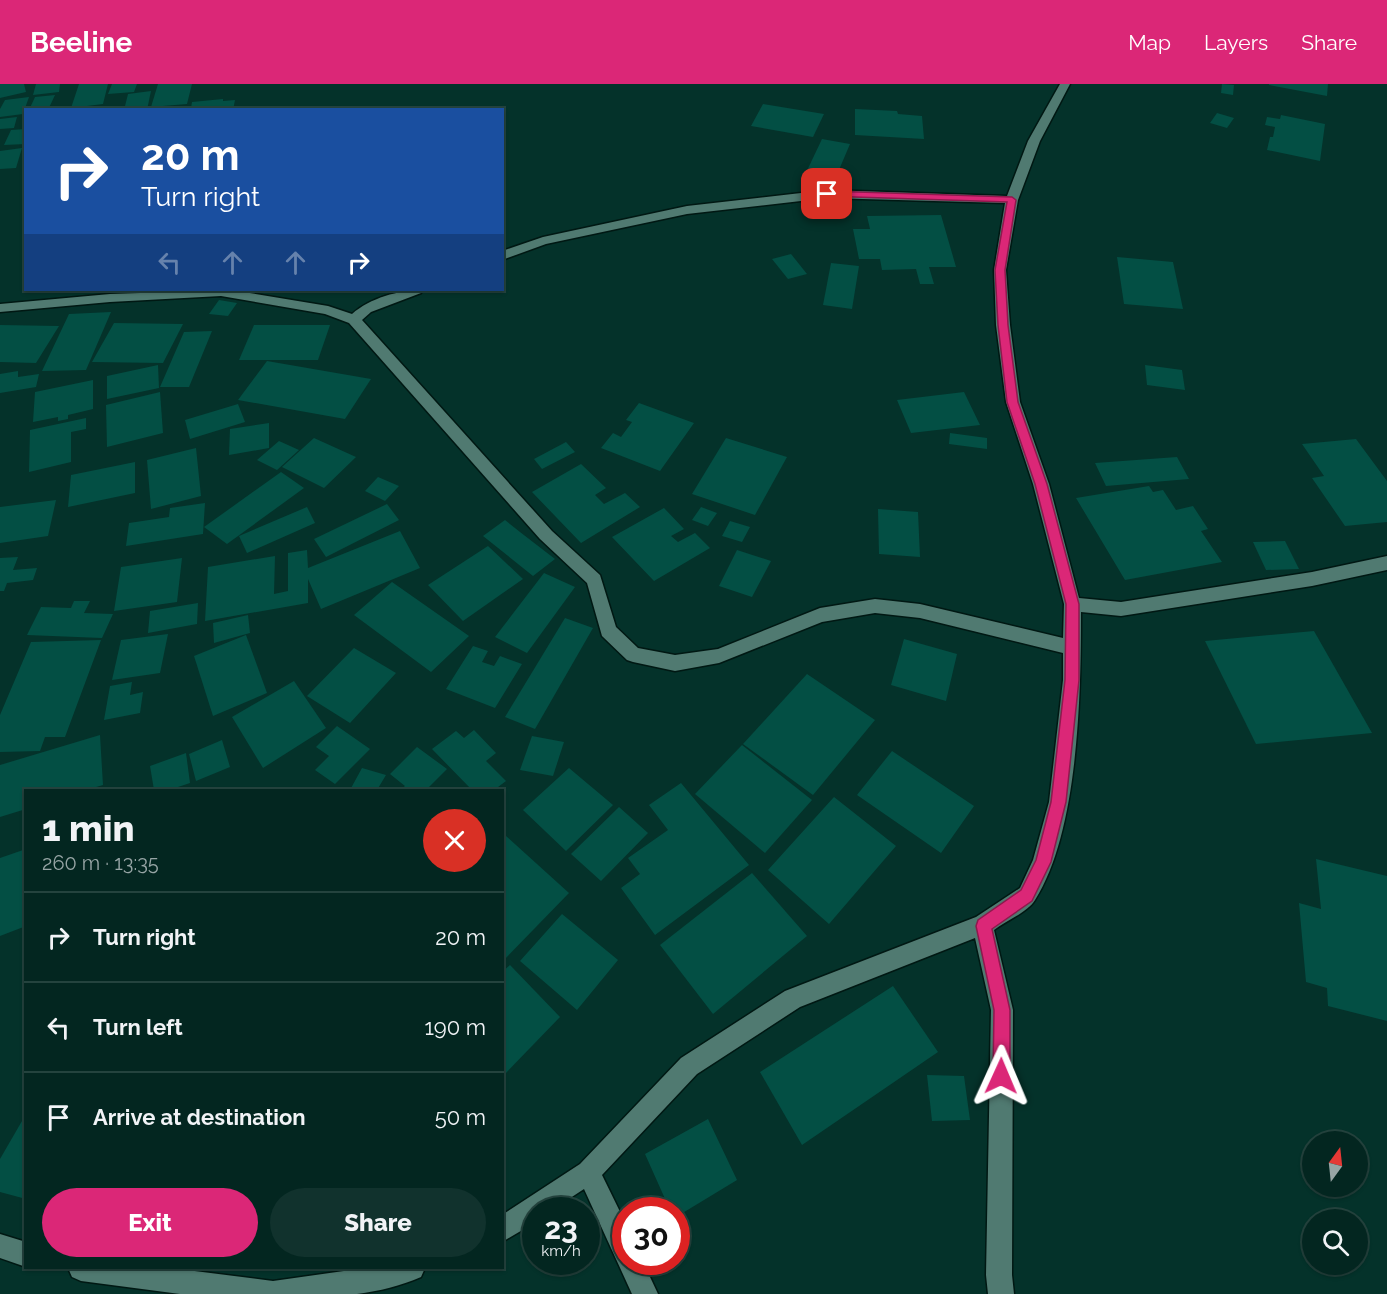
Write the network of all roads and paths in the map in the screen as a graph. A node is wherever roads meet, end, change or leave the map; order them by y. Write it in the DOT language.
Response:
graph roads {
  1 [pos="1065,84"];
  2 [pos="1012,200"];
  3 [pos="504,255"];
  4 [pos="221,291"];
  5 [pos="413,291"];
  6 [pos="0,308"];
  7 [pos="354,320"];
  8 [pos="1387,563"];
  9 [pos="1072,604"];
  10 [pos="1072,648"];
  11 [pos="984,926"];
  12 [pos="588,1172"];
  13 [pos="612,1223"];
  14 [pos="504,1229"];
  15 [pos="0,1246"];
  16 [pos="24,1254"];
  17 [pos="88,1269"];
  18 [pos="409,1269"];
  19 [pos="636,1275"];
  20 [pos="273,1294"];
  21 [pos="645,1294"];
  22 [pos="1001,1294"];
  1 -- 2 [label="street"];
  2 -- 3 [label="street"];
  2 -- 9 [label="street"];
  4 -- 6 [label="street"];
  4 -- 7 [label="street"];
  5 -- 7 [label="street"];
  7 -- 10 [label="street"];
  8 -- 9 [label="street"];
  9 -- 10 [label="street"];
  10 -- 11 [label="street"];
  11 -- 12 [label="street"];
  11 -- 22 [label="street"];
  12 -- 13 [label="street"];
  12 -- 14 [label="street"];
  15 -- 16 [label="street"];
  17 -- 20 [label="street"];
  18 -- 20 [label="street"];
  19 -- 21 [label="street"];
}
